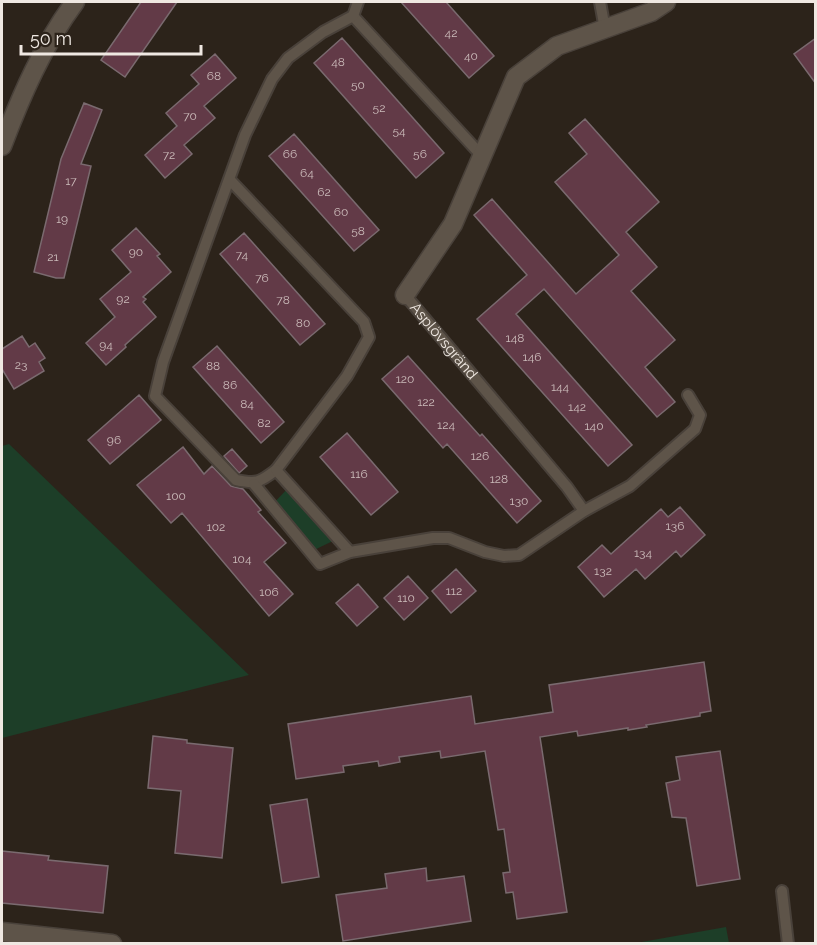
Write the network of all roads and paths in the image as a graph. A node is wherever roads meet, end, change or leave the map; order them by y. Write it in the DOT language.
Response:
graph roads {
  1 [pos="75,2"];
  2 [pos="358,2"];
  3 [pos="600,2"];
  4 [pos="666,2"];
  5 [pos="353,16"];
  6 [pos="605,29"];
  7 [pos="2,146"];
  8 [pos="482,156"];
  9 [pos="230,180"];
  10 [pos="405,295"];
  11 [pos="688,395"];
  12 [pos="276,470"];
  13 [pos="254,484"];
  14 [pos="584,511"];
  15 [pos="350,552"];
  16 [pos="782,891"];
  17 [pos="2,932"];
  18 [pos="112,944"];
  19 [pos="788,944"];
  1 -- 7 [label="street"];
  2 -- 5 [label="lane"];
  3 -- 6 [label="lane"];
  4 -- 6 [label="street, Asplövsgränd"];
  5 -- 8 [label="lane"];
  5 -- 9 [label="lane"];
  6 -- 8 [label="street, Asplövsgränd"];
  8 -- 10 [label="street, Asplövsgränd"];
  9 -- 12 [label="lane"];
  9 -- 13 [label="lane"];
  10 -- 14 [label="lane, Asplövsgränd"];
  11 -- 14 [label="lane"];
  12 -- 13 [label="lane"];
  12 -- 15 [label="lane"];
  13 -- 15 [label="lane"];
  14 -- 15 [label="lane"];
  16 -- 19 [label="lane"];
  17 -- 18 [label="street"];
}
